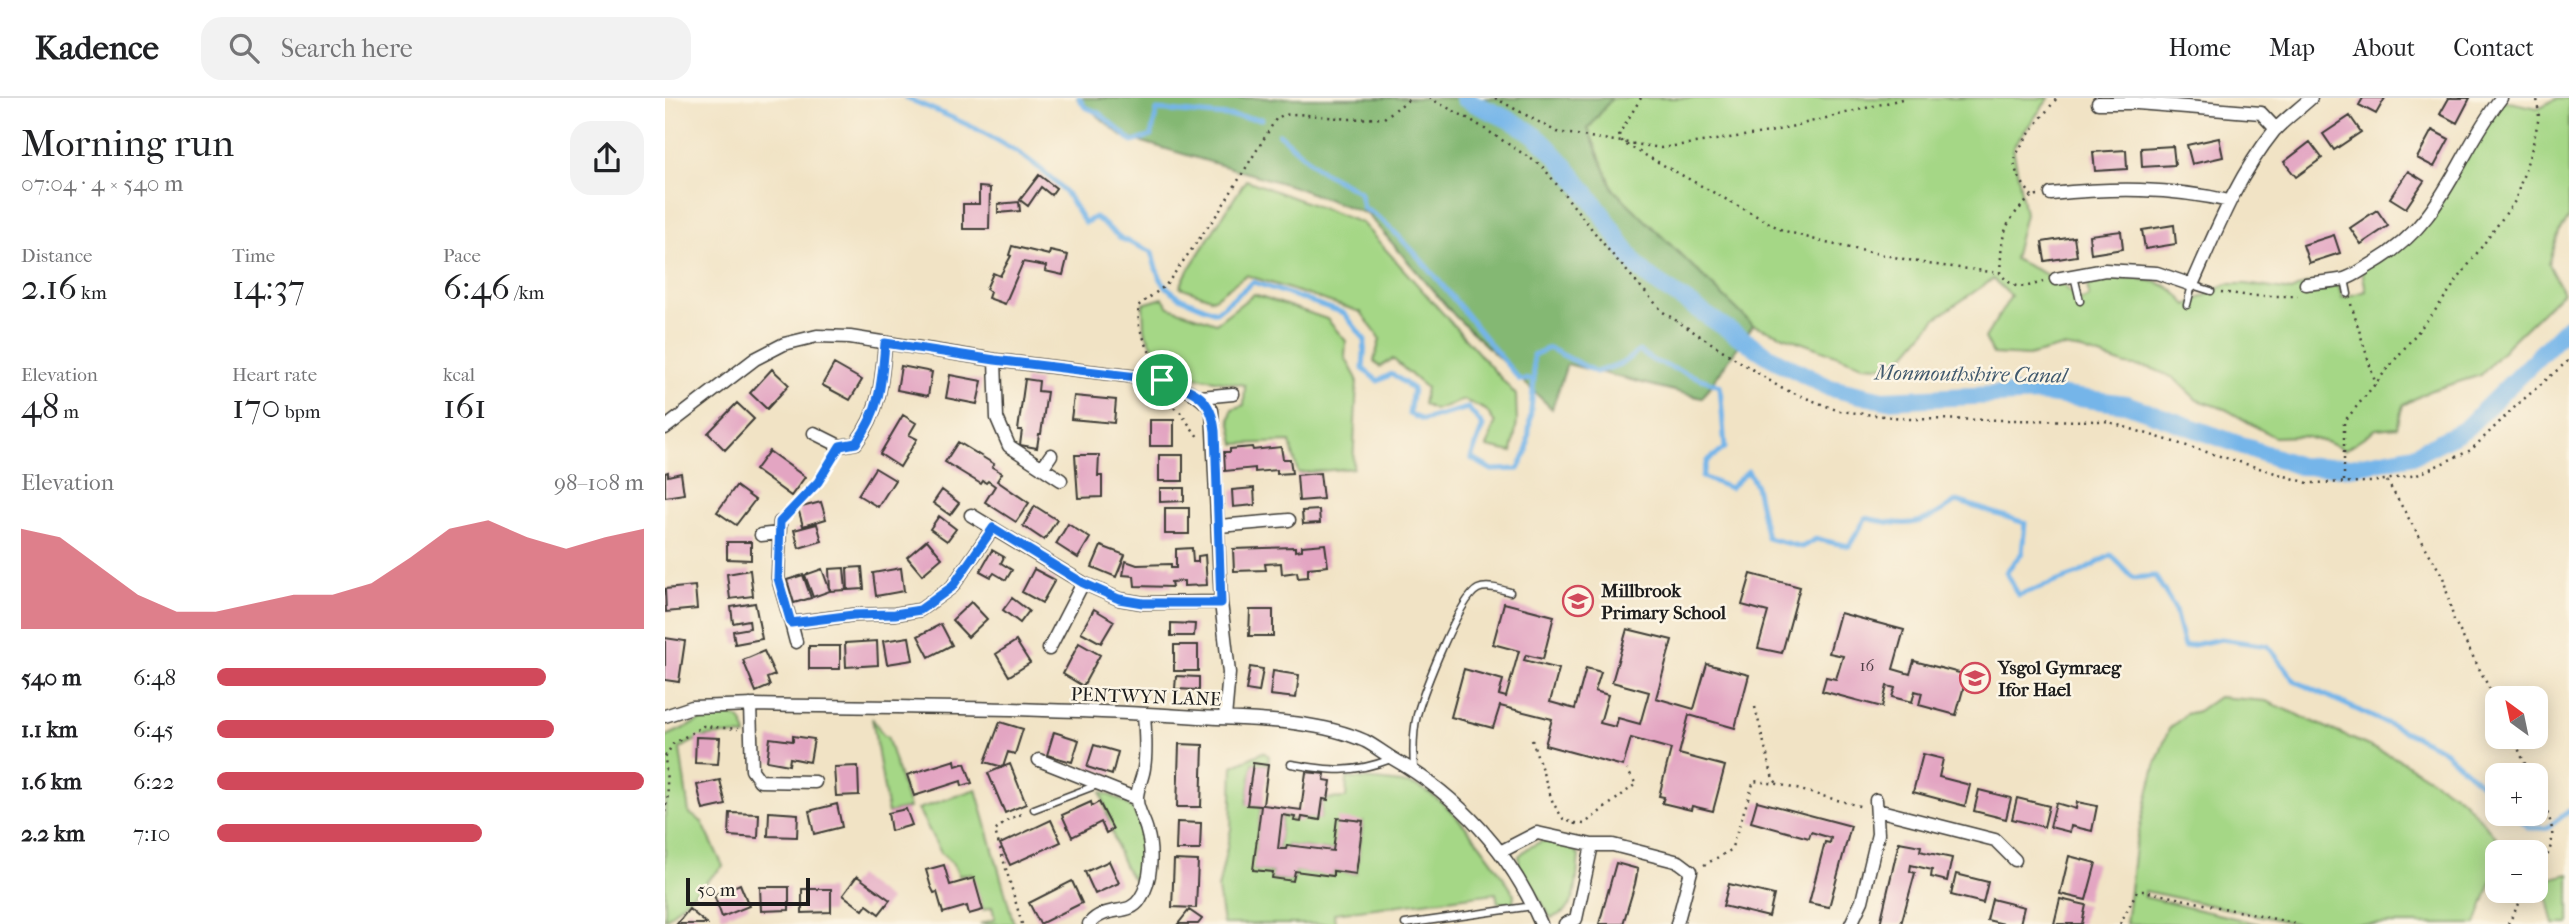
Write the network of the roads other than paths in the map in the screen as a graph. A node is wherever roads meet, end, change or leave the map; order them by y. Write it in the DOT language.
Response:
graph roads {
  1 [pos="2311,98"];
  2 [pos="2501,98"];
  3 [pos="2098,103"];
  4 [pos="2276,129"];
  5 [pos="2051,194"];
  6 [pos="2229,201"];
  7 [pos="2074,276"];
  8 [pos="2056,279"];
  9 [pos="2345,279"];
  10 [pos="2306,284"];
  11 [pos="2192,285"];
  12 [pos="2211,291"];
  13 [pos="2348,294"];
  14 [pos="2080,301"];
  15 [pos="2187,306"];
  16 [pos="885,343"];
  17 [pos="995,360"];
  18 [pos="1233,394"];
  19 [pos="1201,397"];
  20 [pos="665,428"];
  21 [pos="814,433"];
  22 [pos="1051,455"];
  23 [pos="1042,468"];
  24 [pos="1061,480"];
  25 [pos="971,515"];
  26 [pos="1289,520"];
  27 [pos="1219,526"];
  28 [pos="993,528"];
  29 [pos="761,535"];
  30 [pos="1083,583"];
  31 [pos="1510,592"];
  32 [pos="1221,603"];
  33 [pos="791,623"];
  34 [pos="796,642"];
  35 [pos="1049,649"];
  36 [pos="750,705"];
  37 [pos="1144,714"];
  38 [pos="665,716"];
  39 [pos="1225,718"];
  40 [pos="1392,758"];
  41 [pos="1039,760"];
  42 [pos="1291,764"];
  43 [pos="1414,769"];
  44 [pos="815,782"];
  45 [pos="1097,785"];
  46 [pos="1136,799"];
  47 [pos="1034,808"];
  48 [pos="1592,845"];
  49 [pos="1502,851"];
  50 [pos="2015,860"];
  51 [pos="1533,906"];
  52 [pos="1089,924"];
  53 [pos="1405,924"];
  54 [pos="1541,924"];
  55 [pos="1566,924"];
  56 [pos="1677,924"];
  57 [pos="1851,924"];
  1 -- 4 [label="street"];
  2 -- 9 [label="street"];
  3 -- 4 [label="street"];
  4 -- 6 [label="street"];
  5 -- 6 [label="street"];
  6 -- 11 [label="street"];
  7 -- 8 [label="street"];
  7 -- 11 [label="street"];
  7 -- 14 [label="lane"];
  9 -- 10 [label="street"];
  9 -- 13 [label="lane"];
  11 -- 12 [label="lane"];
  11 -- 15 [label="lane"];
  16 -- 17 [label="street"];
  16 -- 20 [label="street"];
  16 -- 21 [label="street"];
  17 -- 19 [label="street"];
  17 -- 23 [label="street"];
  18 -- 19 [label="street"];
  19 -- 27 [label="street"];
  22 -- 23 [label="street"];
  23 -- 24 [label="street"];
  25 -- 28 [label="street"];
  26 -- 27 [label="street"];
  27 -- 32 [label="street"];
  28 -- 30 [label="street"];
  28 -- 33 [label="street"];
  29 -- 33 [label="street"];
  30 -- 32 [label="street"];
  30 -- 35 [label="street"];
  31 -- 43 [label="lane"];
  32 -- 39 [label="street"];
  33 -- 34 [label="street"];
  36 -- 37 [label="street, PENTWYN LANE"];
  36 -- 38 [label="street, PENTWYN LANE"];
  36 -- 44 [label="street"];
  37 -- 39 [label="street, PENTWYN LANE"];
  37 -- 46 [label="street"];
  39 -- 40 [label="street, PENTWYN LANE"];
  40 -- 42 [label="lane"];
  40 -- 43 [label="street, PENTWYN LANE"];
  41 -- 45 [label="street"];
  43 -- 49 [label="street, PENTWYN LANE"];
  45 -- 46 [label="street"];
  45 -- 47 [label="lane"];
  46 -- 52 [label="street"];
  48 -- 49 [label="street"];
  48 -- 55 [label="street"];
  48 -- 56 [label="street"];
  49 -- 51 [label="street, PENTWYN LANE"];
  50 -- 57 [label="street"];
  51 -- 53 [label="lane"];
  51 -- 54 [label="street, PENTWYN LANE"];
}
